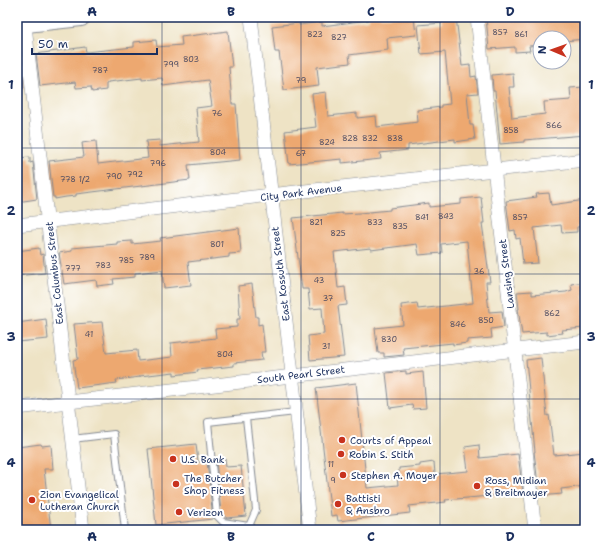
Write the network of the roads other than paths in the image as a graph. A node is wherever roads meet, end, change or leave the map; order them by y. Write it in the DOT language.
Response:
graph roads {
  1 [pos="81,17"];
  2 [pos="251,17"];
  3 [pos="477,17"];
  4 [pos="22,22"];
  5 [pos="585,160"];
  6 [pos="494,170"];
  7 [pos="271,195"];
  8 [pos="48,221"];
  9 [pos="17,225"];
  10 [pos="585,342"];
  11 [pos="515,350"];
  12 [pos="292,375"];
  13 [pos="67,402"];
  14 [pos="17,408"];
  15 [pos="296,412"];
  16 [pos="246,418"];
  17 [pos="72,439"];
  18 [pos="249,528"];
  19 [pos="83,530"];
  20 [pos="125,530"];
  21 [pos="310,530"];
  22 [pos="535,530"];
  1 -- 4 [label="street"];
  2 -- 7 [label="street, East Kossuth Street"];
  3 -- 6 [label="street, Lansing Street"];
  4 -- 8 [label="street, East Columbus Street"];
  5 -- 6 [label="street, City Park Avenue"];
  6 -- 7 [label="street, City Park Avenue"];
  6 -- 11 [label="street, Lansing Street"];
  7 -- 8 [label="street, City Park Avenue"];
  7 -- 12 [label="street, East Kossuth Street"];
  8 -- 9 [label="street, City Park Avenue"];
  8 -- 13 [label="street, East Columbus Street"];
  10 -- 11 [label="street, South Pearl Street"];
  11 -- 12 [label="street, South Pearl Street"];
  11 -- 22 [label="street, Lansing Street"];
  12 -- 13 [label="street, South Pearl Street"];
  12 -- 15 [label="street, East Kossuth Street"];
  13 -- 14 [label="street, South Pearl Street"];
  13 -- 17 [label="street, East Columbus Street"];
  15 -- 16 [label="lane"];
  15 -- 21 [label="street, East Kossuth Street"];
  16 -- 18 [label="lane"];
  16 -- 18 [label="lane"];
  17 -- 19 [label="street, East Columbus Street"];
  17 -- 20 [label="lane"];
}
